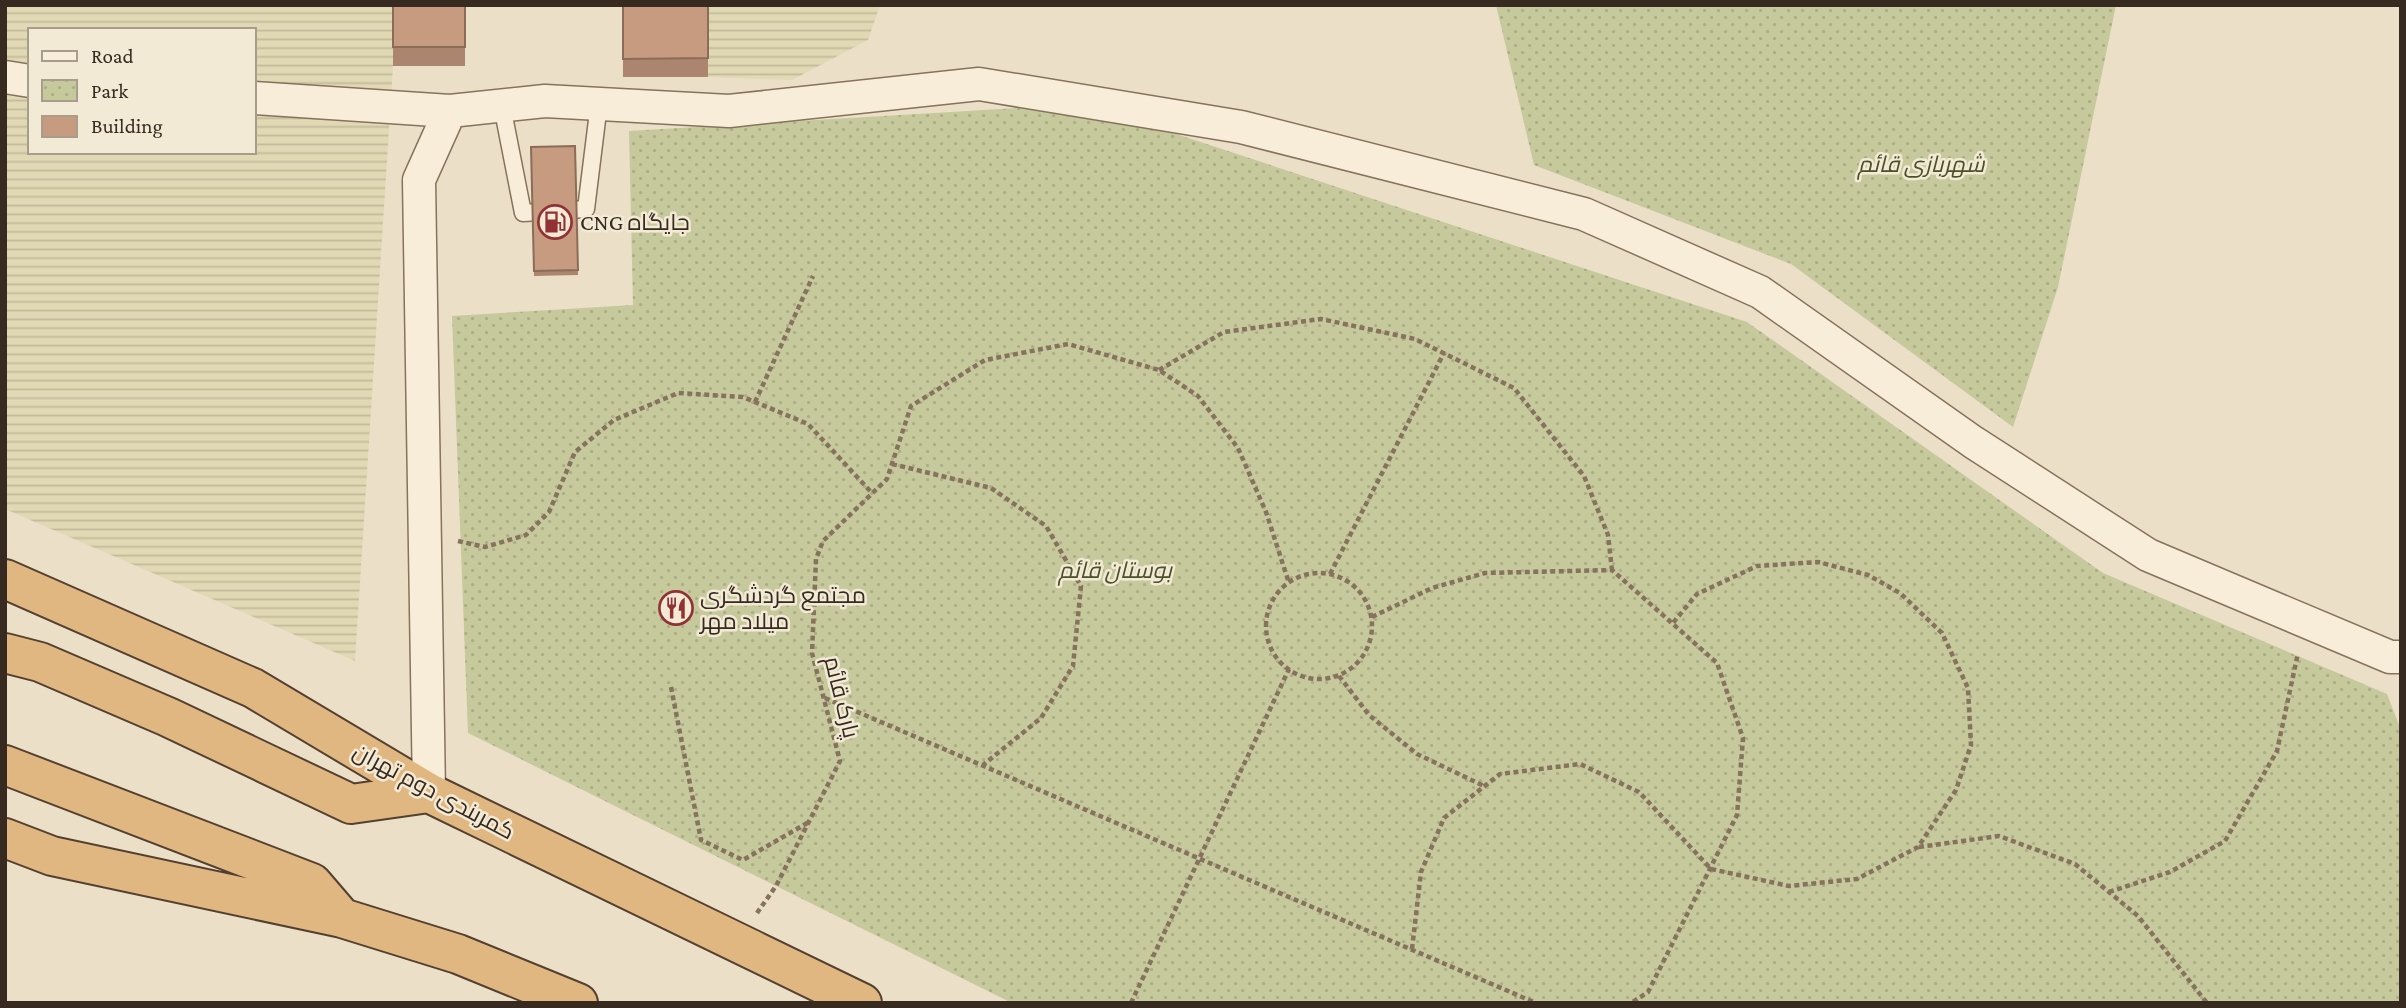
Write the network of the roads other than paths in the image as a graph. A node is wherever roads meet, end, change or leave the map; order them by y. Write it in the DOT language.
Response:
graph roads {
  1 [pos="5,77"];
  2 [pos="28,81"];
  3 [pos="256,98"];
  4 [pos="599,104"];
  5 [pos="502,106"];
  6 [pos="450,111"];
  7 [pos="5,579"];
  8 [pos="5,653"];
  9 [pos="2401,657"];
  10 [pos="5,765"];
  11 [pos="429,793"];
  12 [pos="5,838"];
  13 [pos="342,918"];
  14 [pos="578,1003"];
  15 [pos="862,1003"];
  1 -- 2 [label="street"];
  3 -- 6 [label="street"];
  4 -- 5 [label="street"];
  4 -- 5 [label="lane"];
  4 -- 9 [label="street"];
  5 -- 6 [label="street"];
  6 -- 11 [label="street"];
  7 -- 11 [label="highway, کمربندی دوم تهران"];
  8 -- 11 [label="highway"];
  10 -- 13 [label="highway"];
  11 -- 15 [label="highway, کمربندی دوم تهران"];
  12 -- 13 [label="highway"];
  13 -- 14 [label="highway"];
}
